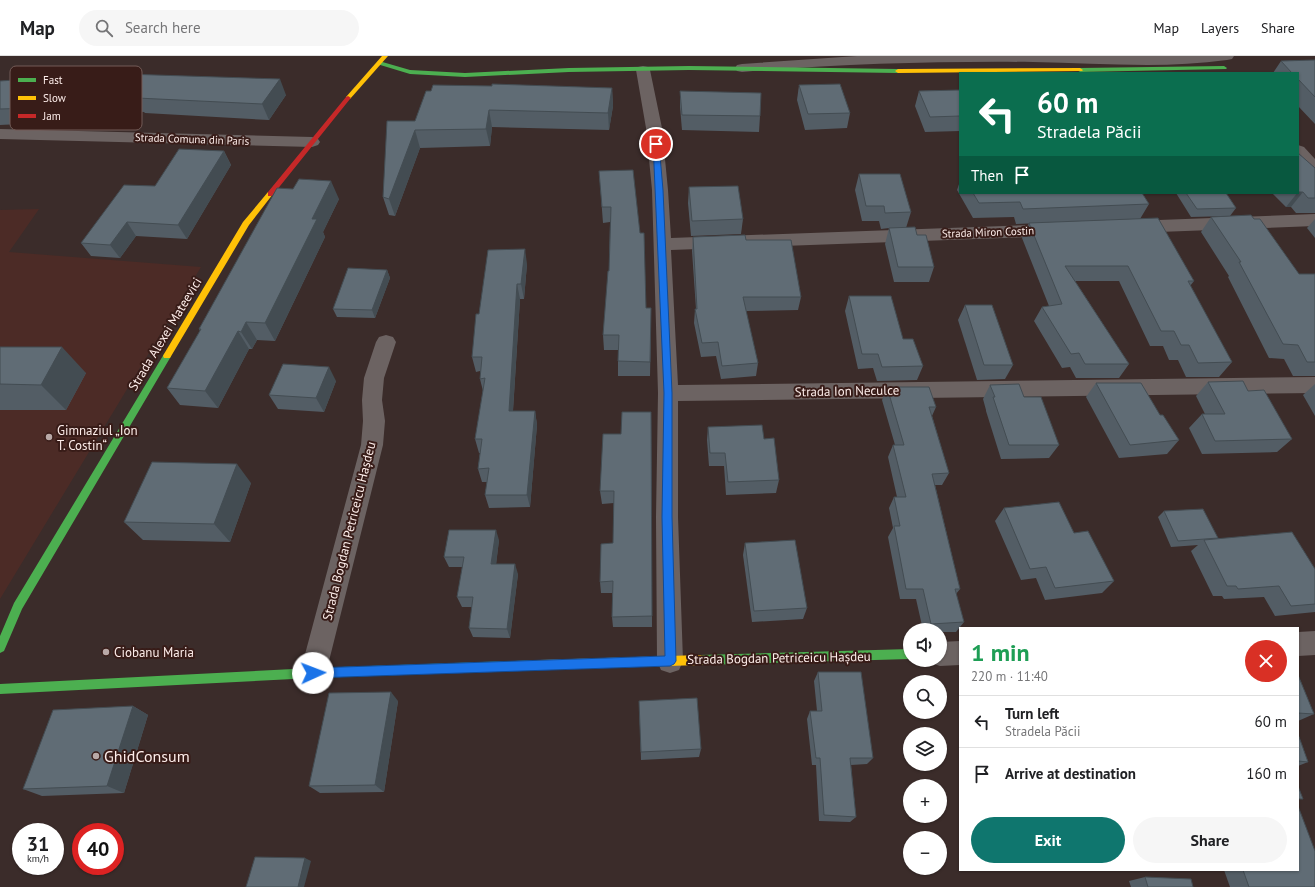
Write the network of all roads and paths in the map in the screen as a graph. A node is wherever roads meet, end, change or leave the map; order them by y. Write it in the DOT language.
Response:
graph roads {
  1 [pos="385,56"];
  2 [pos="931,57"];
  3 [pos="1221,62"];
  4 [pos="379,63"];
  5 [pos="742,68"];
  6 [pos="643,70"];
  7 [pos="0,134"];
  8 [pos="312,142"];
  9 [pos="1299,151"];
  10 [pos="1315,169"];
  11 [pos="1315,220"];
  12 [pos="1116,227"];
  13 [pos="1076,229"];
  14 [pos="662,244"];
  15 [pos="386,342"];
  16 [pos="1315,385"];
  17 [pos="668,393"];
  18 [pos="1315,643"];
  19 [pos="1299,644"];
  20 [pos="0,648"];
  21 [pos="959,653"];
  22 [pos="903,654"];
  23 [pos="947,654"];
  24 [pos="670,661"];
  25 [pos="313,673"];
  26 [pos="0,689"];
  1 -- 4 [label="street, Strada Alexei Mateevici"];
  2 -- 3 [label="street"];
  2 -- 5 [label="street"];
  3 -- 5 [label="street"];
  4 -- 6 [label="street"];
  4 -- 8 [label="street, Strada Alexei Mateevici"];
  5 -- 6 [label="street"];
  6 -- 14 [label="street"];
  7 -- 8 [label="street, Strada Comuna din Paris"];
  8 -- 20 [label="street, Strada Alexei Mateevici"];
  9 -- 10 [label="street"];
  11 -- 12 [label="street"];
  13 -- 14 [label="street, Strada Miron Costin"];
  14 -- 17 [label="street"];
  15 -- 25 [label="street, Strada Bogdan Petriceicu Hașdeu"];
  16 -- 17 [label="street, Strada Ion Neculce"];
  17 -- 24 [label="street"];
  18 -- 19 [label="street"];
  21 -- 23 [label="street"];
  22 -- 24 [label="street, Strada Bogdan Petriceicu Hașdeu"];
  24 -- 25 [label="street, Strada Bogdan Petriceicu Hașdeu"];
  25 -- 26 [label="street, Strada Bogdan Petriceicu Hașdeu"];
}
